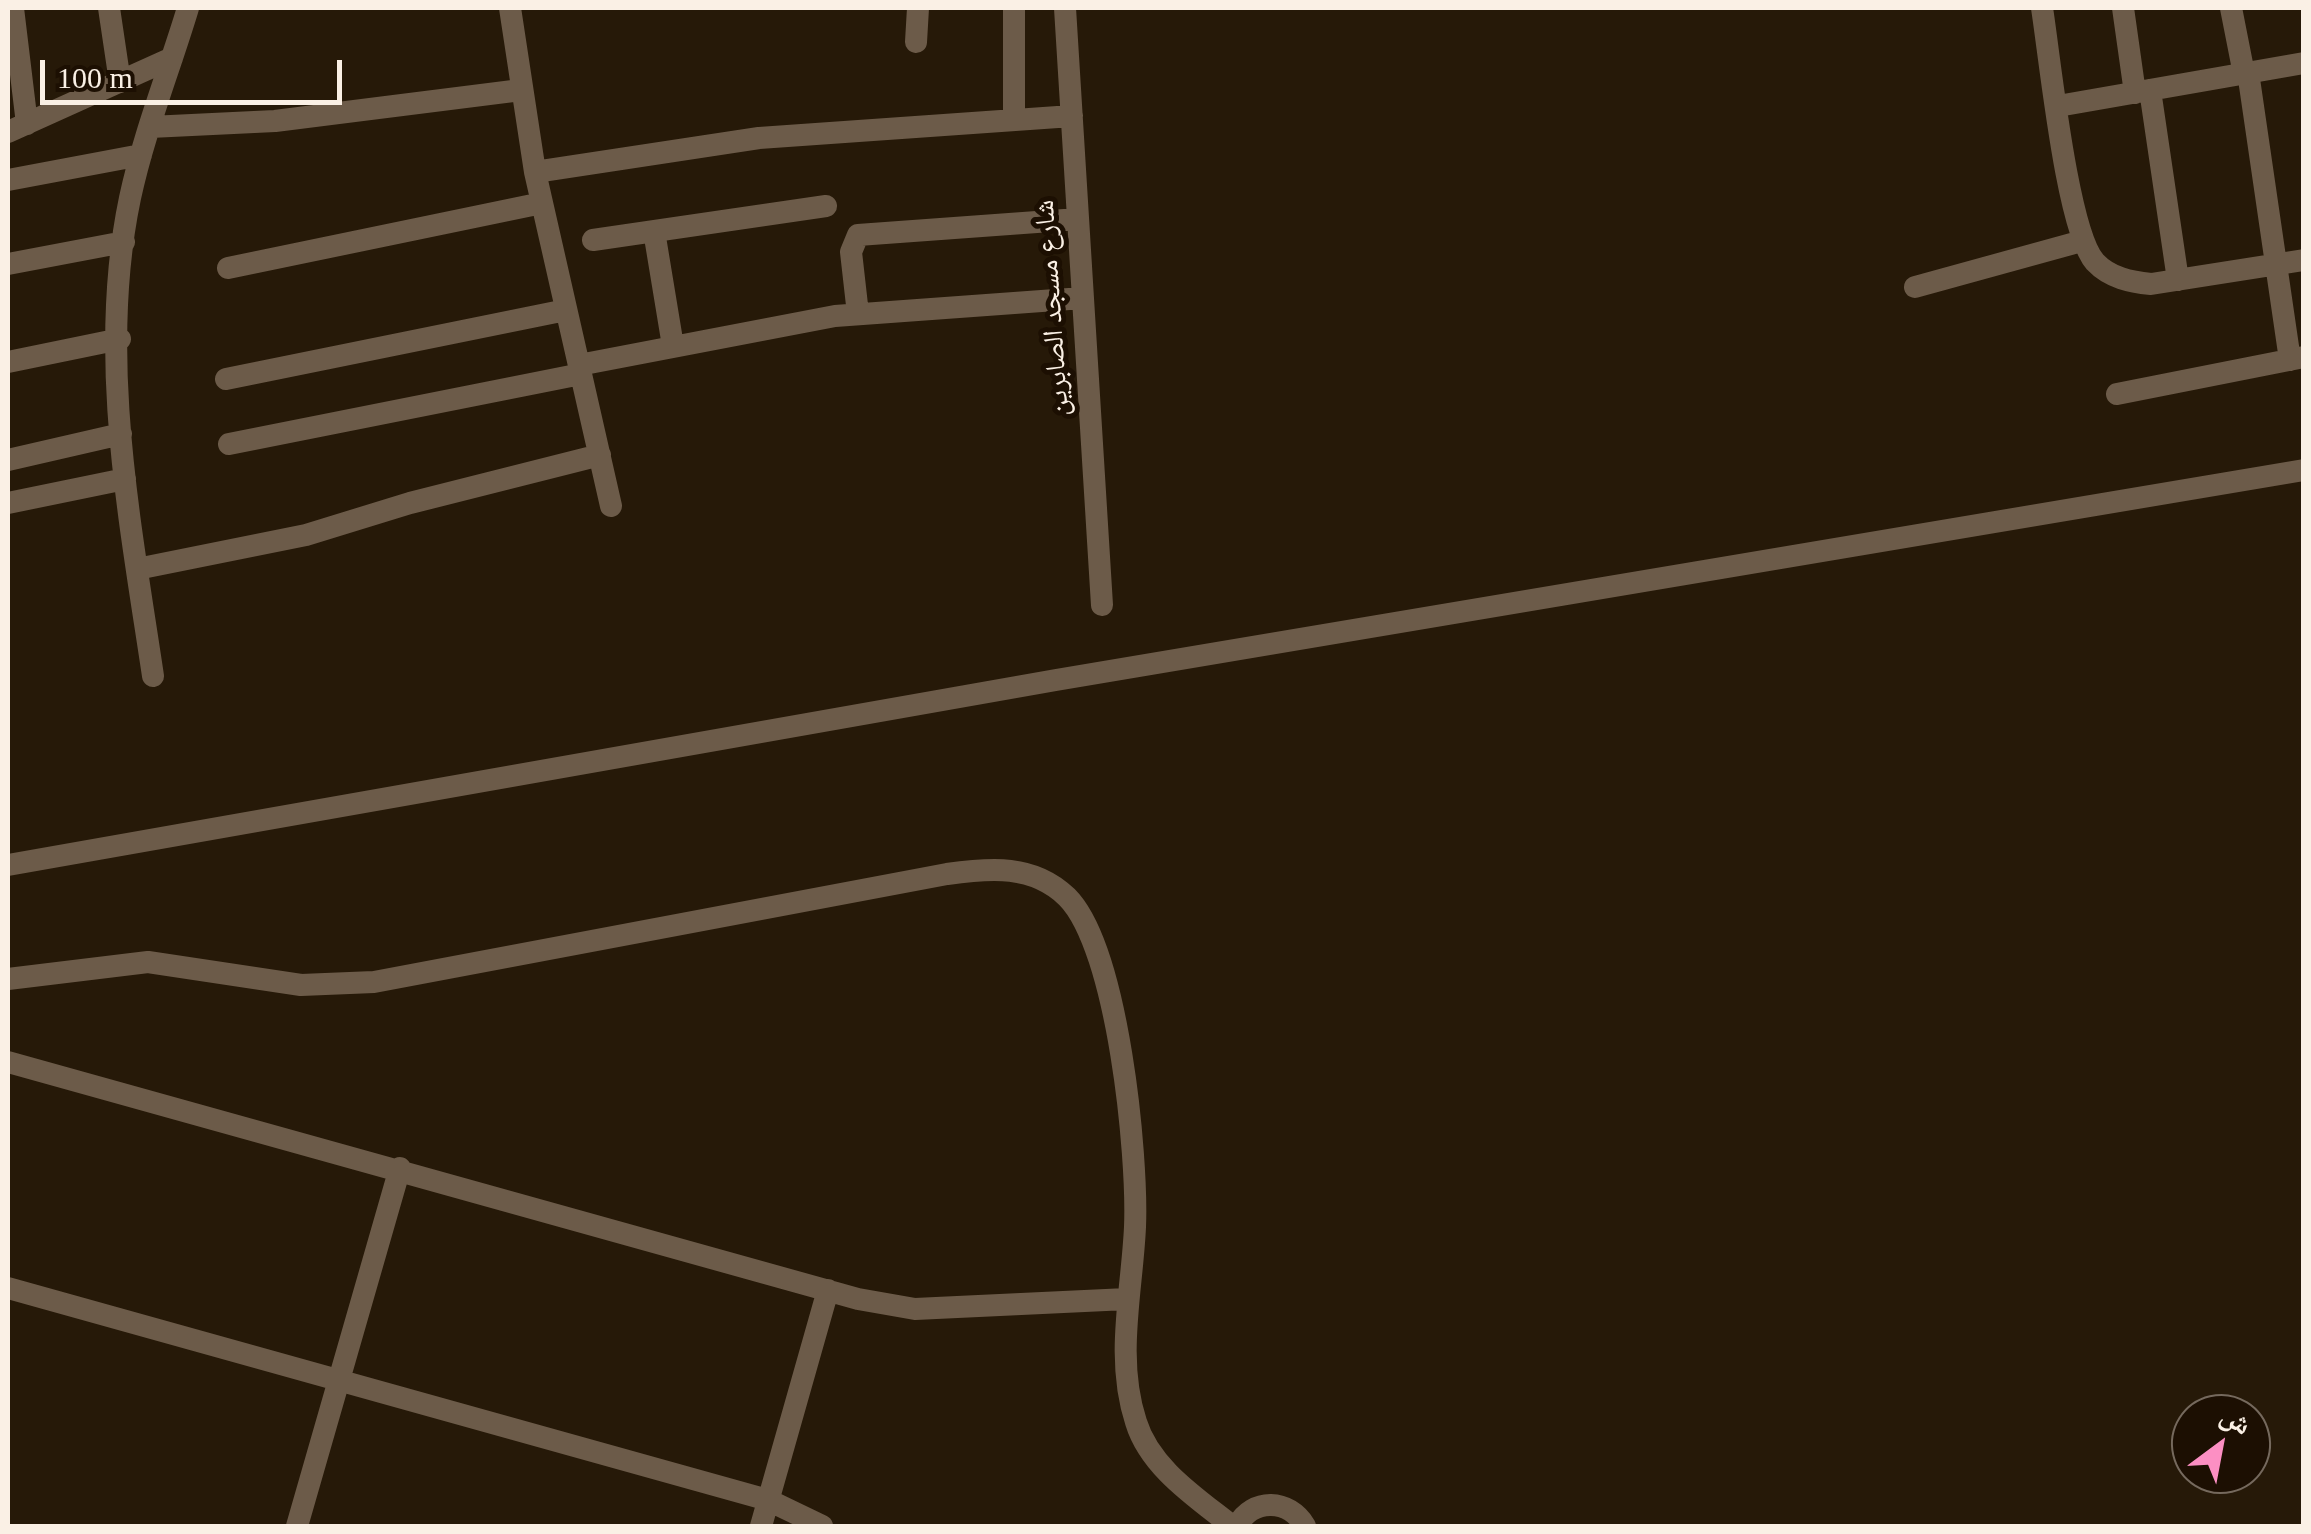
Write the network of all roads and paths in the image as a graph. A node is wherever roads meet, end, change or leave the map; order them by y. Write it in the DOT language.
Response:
graph roads {
  1 [pos="13,8"];
  2 [pos="109,8"];
  3 [pos="188,8"];
  4 [pos="510,8"];
  5 [pos="918,8"];
  6 [pos="1014,8"];
  7 [pos="1065,8"];
  8 [pos="2042,8"];
  9 [pos="2123,8"];
  10 [pos="2231,8"];
  11 [pos="916,42"];
  12 [pos="172,58"];
  13 [pos="2304,63"];
  14 [pos="2246,73"];
  15 [pos="120,82"];
  16 [pos="521,90"];
  17 [pos="2142,91"];
  18 [pos="2058,106"];
  19 [pos="1072,116"];
  20 [pos="1014,119"];
  21 [pos="150,127"];
  22 [pos="17,128"];
  23 [pos="141,156"];
  24 [pos="534,172"];
  25 [pos="8,180"];
  26 [pos="542,203"];
  27 [pos="826,206"];
  28 [pos="1078,219"];
  29 [pos="654,231"];
  30 [pos="593,240"];
  31 [pos="2082,241"];
  32 [pos="124,242"];
  33 [pos="2304,260"];
  34 [pos="8,264"];
  35 [pos="2276,264"];
  36 [pos="228,268"];
  37 [pos="2178,280"];
  38 [pos="1914,287"];
  39 [pos="1083,298"];
  40 [pos="566,310"];
  41 [pos="858,314"];
  42 [pos="120,339"];
  43 [pos="673,346"];
  44 [pos="2297,358"];
  45 [pos="8,362"];
  46 [pos="580,370"];
  47 [pos="226,380"];
  48 [pos="2117,394"];
  49 [pos="121,434"];
  50 [pos="229,444"];
  51 [pos="600,455"];
  52 [pos="8,460"];
  53 [pos="2304,470"];
  54 [pos="125,479"];
  55 [pos="8,503"];
  56 [pos="611,506"];
  57 [pos="138,569"];
  58 [pos="1102,605"];
  59 [pos="153,676"];
  60 [pos="8,865"];
  61 [pos="8,979"];
  62 [pos="8,1062"];
  63 [pos="400,1168"];
  64 [pos="8,1288"];
  65 [pos="828,1290"];
  66 [pos="1127,1299"];
  67 [pos="340,1381"];
  68 [pos="768,1500"];
  69 [pos="1308,1523"];
  70 [pos="297,1526"];
  71 [pos="761,1526"];
  72 [pos="822,1526"];
  73 [pos="1234,1526"];
  1 -- 22 [label="street"];
  2 -- 15 [label="street"];
  3 -- 12 [label="street"];
  4 -- 16 [label="street"];
  5 -- 11 [label="street"];
  6 -- 20 [label="street"];
  7 -- 19 [label="street, شارع مسجد الصابرين"];
  8 -- 18 [label="street"];
  9 -- 17 [label="street"];
  10 -- 14 [label="street"];
  12 -- 15 [label="street"];
  12 -- 21 [label="street"];
  13 -- 14 [label="street"];
  14 -- 17 [label="street"];
  14 -- 35 [label="street"];
  15 -- 22 [label="street"];
  16 -- 21 [label="street"];
  16 -- 24 [label="street"];
  17 -- 18 [label="street"];
  17 -- 37 [label="street"];
  18 -- 31 [label="street"];
  19 -- 20 [label="street"];
  19 -- 28 [label="street, شارع مسجد الصابرين"];
  20 -- 24 [label="street"];
  21 -- 23 [label="street"];
  23 -- 25 [label="street"];
  23 -- 32 [label="street"];
  24 -- 26 [label="street"];
  26 -- 36 [label="street"];
  26 -- 40 [label="street"];
  27 -- 29 [label="street"];
  28 -- 39 [label="street, شارع مسجد الصابرين"];
  28 -- 41 [label="street"];
  29 -- 30 [label="street"];
  29 -- 43 [label="street"];
  31 -- 37 [label="street"];
  31 -- 38 [label="street"];
  32 -- 34 [label="street"];
  32 -- 42 [label="street"];
  33 -- 35 [label="street"];
  35 -- 37 [label="street"];
  35 -- 44 [label="street"];
  39 -- 41 [label="street"];
  39 -- 58 [label="street, شارع مسجد الصابرين"];
  40 -- 46 [label="street"];
  40 -- 47 [label="street"];
  41 -- 43 [label="street"];
  42 -- 45 [label="street"];
  42 -- 49 [label="street"];
  43 -- 46 [label="street"];
  44 -- 48 [label="street"];
  46 -- 50 [label="street"];
  46 -- 51 [label="street"];
  49 -- 52 [label="street"];
  49 -- 54 [label="street"];
  51 -- 56 [label="street"];
  51 -- 57 [label="street"];
  53 -- 60 [label="street"];
  54 -- 55 [label="street"];
  54 -- 57 [label="street"];
  57 -- 59 [label="street"];
  61 -- 66 [label="street"];
  62 -- 63 [label="street"];
  63 -- 65 [label="street"];
  63 -- 67 [label="street"];
  64 -- 67 [label="street"];
  65 -- 66 [label="street"];
  65 -- 68 [label="street"];
  66 -- 73 [label="street"];
  67 -- 68 [label="street"];
  67 -- 70 [label="street"];
  68 -- 71 [label="street"];
  68 -- 72 [label="street"];
  69 -- 73 [label="street"];
}
